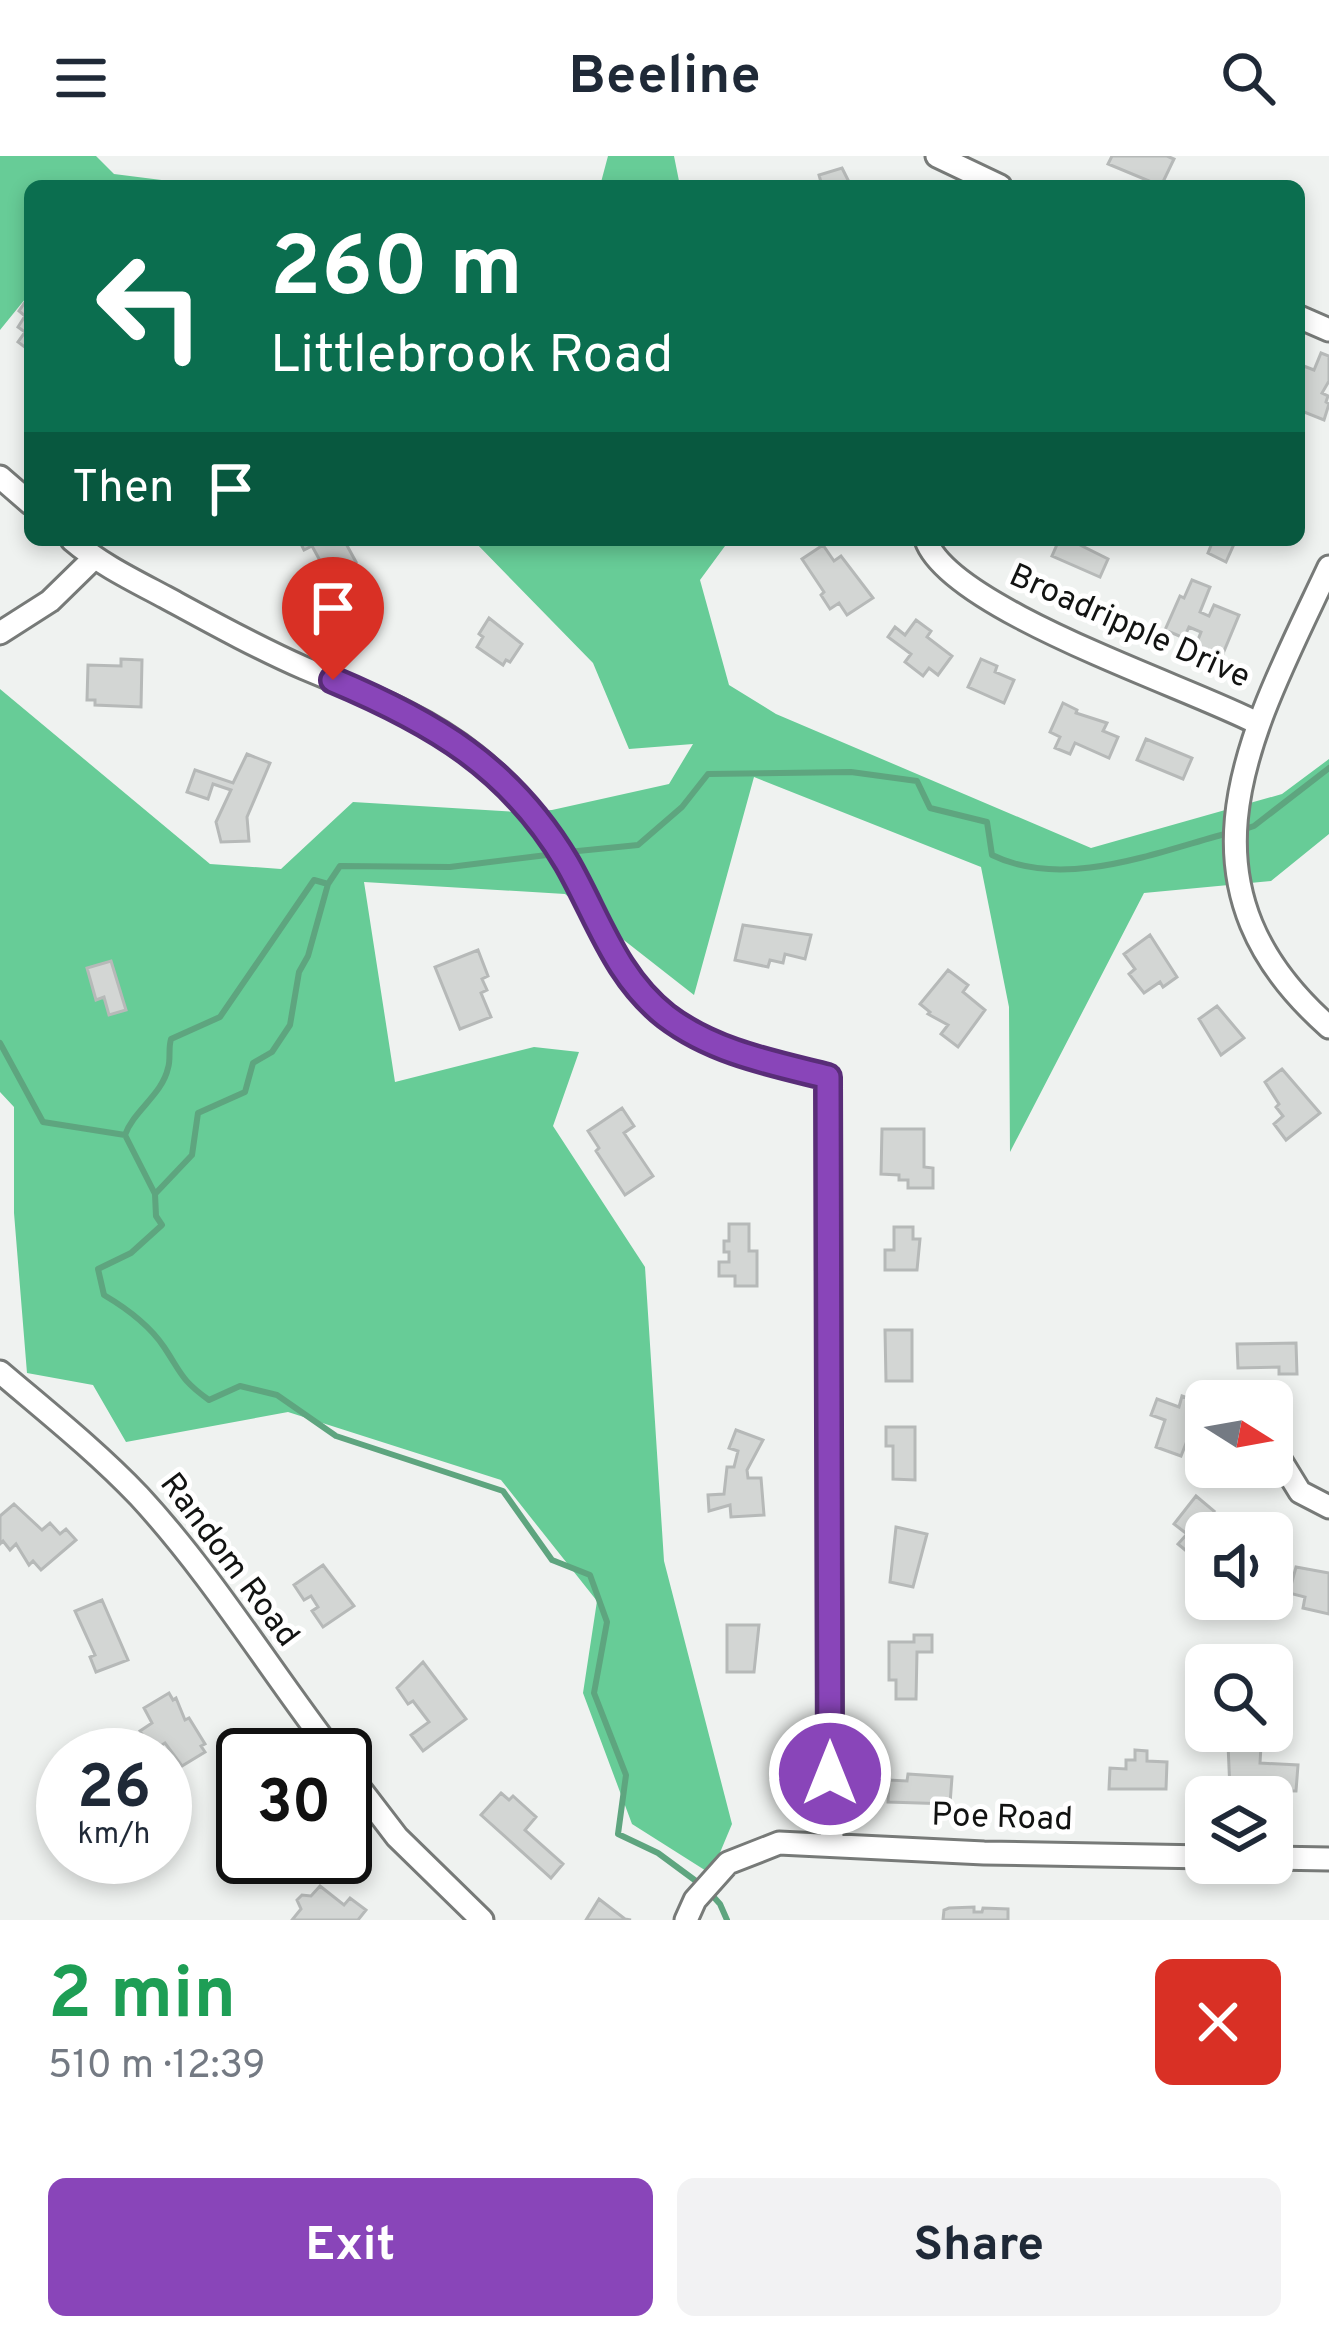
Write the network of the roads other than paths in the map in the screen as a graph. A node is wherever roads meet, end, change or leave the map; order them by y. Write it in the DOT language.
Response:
graph roads {
  1 [pos="944,160"];
  2 [pos="987,180"];
  3 [pos="0,477"];
  4 [pos="24,498"];
  5 [pos="79,546"];
  6 [pos="928,546"];
  7 [pos="94,558"];
  8 [pos="1329,567"];
  9 [pos="0,633"];
  10 [pos="1257,723"];
  11 [pos="1329,1027"];
  12 [pos="0,1372"];
  13 [pos="1293,1480"];
  14 [pos="1329,1507"];
  15 [pos="315,1728"];
  16 [pos="372,1804"];
  17 [pos="832,1845"];
  18 [pos="1185,1857"];
  19 [pos="1293,1858"];
  20 [pos="1329,1859"];
  21 [pos="690,1910"];
  22 [pos="482,1920"];
  1 -- 2 [label="street"];
  3 -- 4 [label="street"];
  5 -- 7 [label="street"];
  6 -- 10 [label="street, Broadripple Drive"];
  7 -- 9 [label="street"];
  7 -- 17 [label="street"];
  8 -- 10 [label="street"];
  10 -- 11 [label="street"];
  12 -- 15 [label="street, Random Road"];
  13 -- 14 [label="street"];
  16 -- 22 [label="street"];
  17 -- 18 [label="street, Poe Road"];
  17 -- 21 [label="street, Poe Road"];
  19 -- 20 [label="street"];
}
